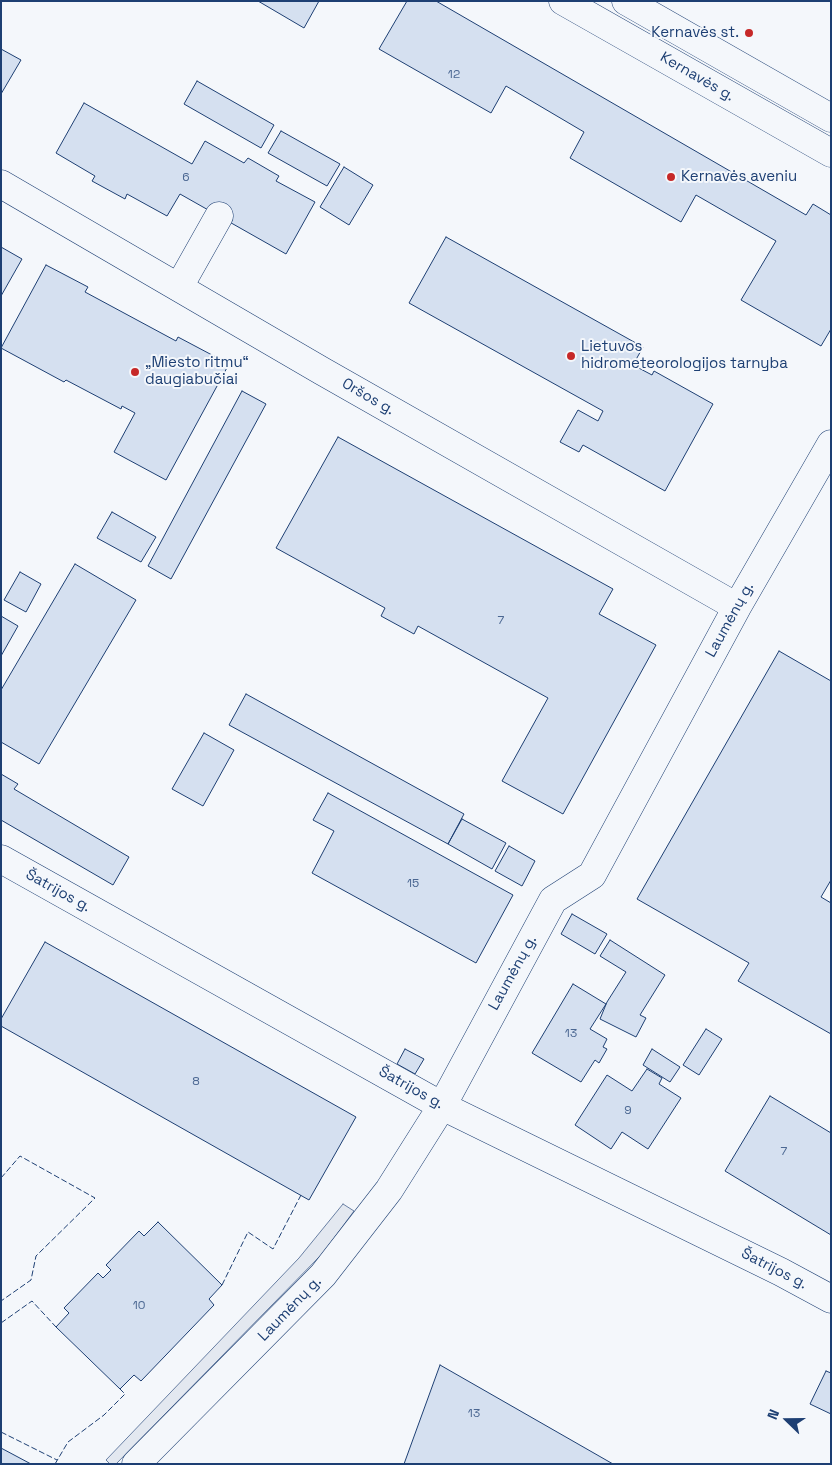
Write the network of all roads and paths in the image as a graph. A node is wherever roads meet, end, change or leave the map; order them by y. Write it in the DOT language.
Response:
graph roads {
  1 [pos="563,1"];
  2 [pos="626,1"];
  3 [pos="831,118"];
  4 [pos="831,153"];
  5 [pos="1,184"];
  6 [pos="219,216"];
  7 [pos="179,287"];
  8 [pos="831,444"];
  9 [pos="737,607"];
  10 [pos="1,859"];
  11 [pos="442,1106"];
  12 [pos="831,1299"];
  13 [pos="136,1464"];
  1 -- 4 [label="street, Kernavės g."];
  2 -- 3 [label="street, Kernavės g."];
  5 -- 7 [label="street, Oršos g."];
  6 -- 7 [label="street"];
  7 -- 9 [label="street, Oršos g."];
  8 -- 9 [label="street, Laumėnų g."];
  9 -- 11 [label="street, Laumėnų g."];
  10 -- 11 [label="street, Šatrijos g."];
  11 -- 12 [label="street, Šatrijos g."];
  11 -- 13 [label="street, Laumėnų g."];
}
